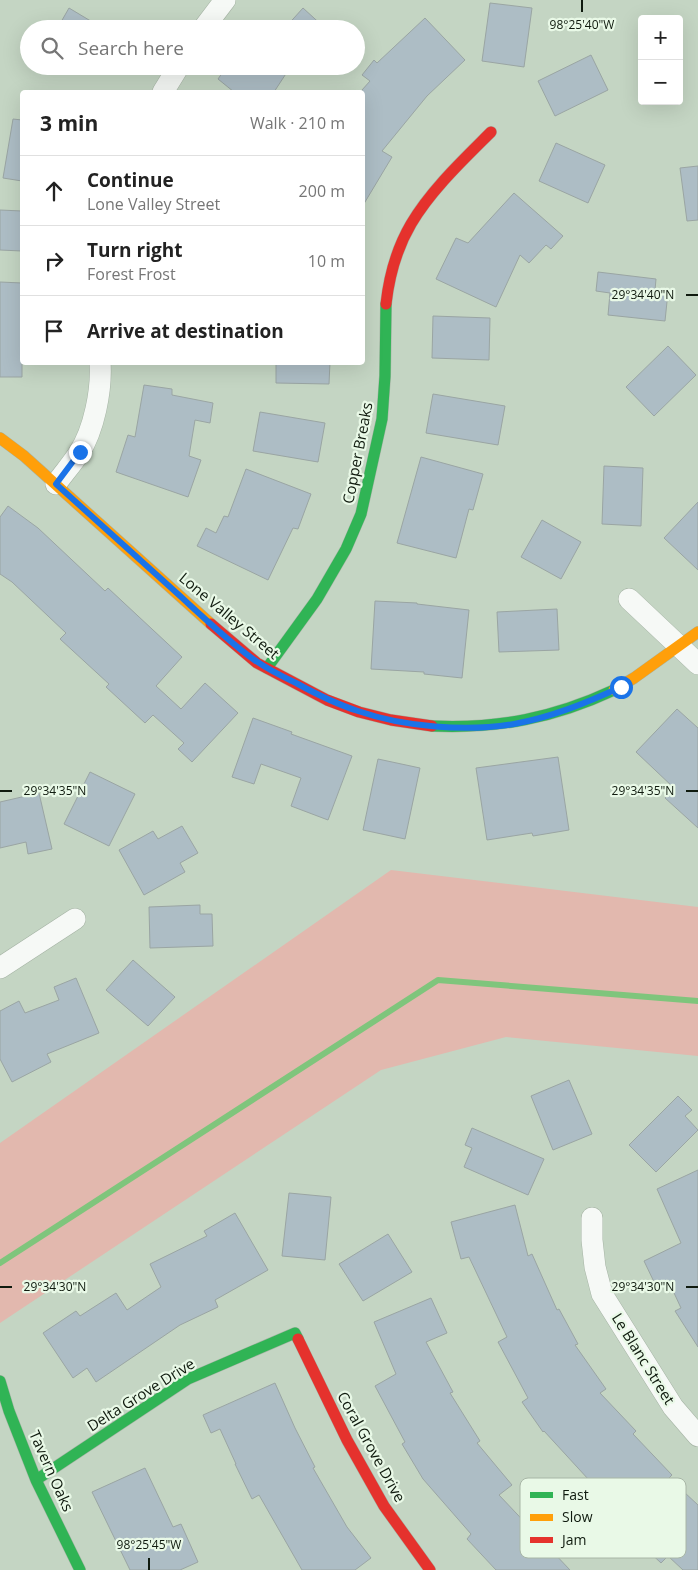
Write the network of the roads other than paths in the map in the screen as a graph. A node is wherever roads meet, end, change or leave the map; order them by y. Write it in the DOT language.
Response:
graph roads {
  1 [pos="225,0"];
  2 [pos="210,20"];
  3 [pos="173,75"];
  4 [pos="164,90"];
  5 [pos="491,132"];
  6 [pos="100,365"];
  7 [pos="0,438"];
  8 [pos="56,484"];
  9 [pos="629,599"];
  10 [pos="698,632"];
  11 [pos="680,647"];
  12 [pos="698,664"];
  13 [pos="267,668"];
  14 [pos="75,919"];
  15 [pos="0,968"];
  16 [pos="592,1218"];
  17 [pos="295,1333"];
  18 [pos="0,1381"];
  19 [pos="698,1436"];
  20 [pos="36,1480"];
  21 [pos="80,1570"];
  22 [pos="430,1570"];
  1 -- 2 [label="street"];
  3 -- 4 [label="street"];
  5 -- 13 [label="street, Copper Breaks"];
  6 -- 8 [label="street"];
  7 -- 8 [label="street, Lone Valley Street"];
  8 -- 13 [label="street, Lone Valley Street"];
  9 -- 11 [label="street"];
  10 -- 11 [label="street, Lone Valley Street"];
  11 -- 12 [label="street"];
  11 -- 13 [label="street, Lone Valley Street"];
  14 -- 15 [label="street"];
  16 -- 19 [label="street, Le Blanc Street"];
  17 -- 20 [label="street, Delta Grove Drive"];
  17 -- 22 [label="street, Coral Grove Drive"];
  18 -- 20 [label="street, Tavern Oaks"];
  20 -- 21 [label="street, Tavern Oaks"];
}
